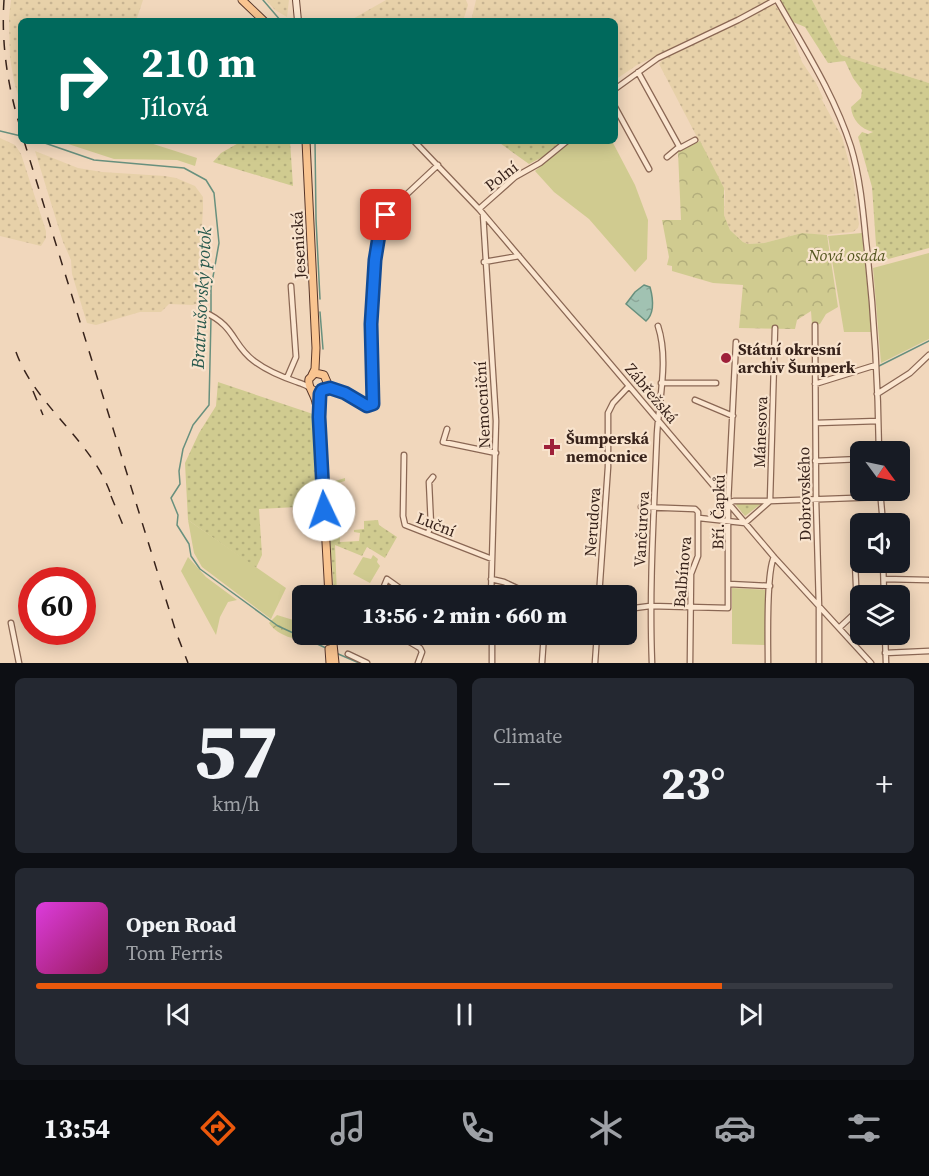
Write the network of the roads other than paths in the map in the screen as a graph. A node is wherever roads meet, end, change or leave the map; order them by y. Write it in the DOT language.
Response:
graph roads {
  1 [pos="242,0"];
  2 [pos="298,0"];
  3 [pos="776,0"];
  4 [pos="261,18"];
  5 [pos="300,18"];
  6 [pos="638,72"];
  7 [pos="618,87"];
  8 [pos="618,113"];
  9 [pos="695,140"];
  10 [pos="306,144"];
  11 [pos="417,144"];
  12 [pos="563,144"];
  13 [pos="679,147"];
  14 [pos="667,157"];
  15 [pos="438,165"];
  16 [pos="649,169"];
  17 [pos="479,209"];
  18 [pos="483,214"];
  19 [pos="519,256"];
  20 [pos="484,262"];
  21 [pos="291,286"];
  22 [pos="206,313"];
  23 [pos="816,325"];
  24 [pos="658,326"];
  25 [pos="775,328"];
  26 [pos="736,342"];
  27 [pos="316,348"];
  28 [pos="929,355"];
  29 [pos="876,365"];
  30 [pos="311,375"];
  31 [pos="325,377"];
  32 [pos="287,378"];
  33 [pos="661,383"];
  34 [pos="716,383"];
  35 [pos="816,384"];
  36 [pos="628,386"];
  37 [pos="310,388"];
  38 [pos="322,390"];
  39 [pos="345,393"];
  40 [pos="877,394"];
  41 [pos="695,400"];
  42 [pos="733,416"];
  43 [pos="319,417"];
  44 [pos="658,421"];
  45 [pos="878,421"];
  46 [pos="816,423"];
  47 [pos="447,429"];
  48 [pos="879,441"];
  49 [pos="496,453"];
  50 [pos="404,455"];
  51 [pos="850,459"];
  52 [pos="815,461"];
  53 [pos="433,477"];
  54 [pos="850,498"];
  55 [pos="816,499"];
  56 [pos="770,501"];
  57 [pos="728,503"];
  58 [pos="640,507"];
  59 [pos="654,508"];
  60 [pos="699,518"];
  61 [pos="729,522"];
  62 [pos="745,523"];
  63 [pos="428,533"];
  64 [pos="774,557"];
  65 [pos="492,559"];
  66 [pos="856,573"];
  67 [pos="884,573"];
  68 [pos="491,579"];
  69 [pos="884,579"];
  70 [pos="928,580"];
  71 [pos="729,584"];
  72 [pos="328,585"];
  73 [pos="385,585"];
  74 [pos="395,585"];
  75 [pos="491,585"];
  76 [pos="510,585"];
  77 [pos="600,585"];
  78 [pos="884,585"];
  79 [pos="770,586"];
  80 [pos="650,606"];
  81 [pos="691,607"];
  82 [pos="819,607"];
  83 [pos="637,608"];
  84 [pos="11,623"];
  85 [pos="838,628"];
  86 [pos="415,645"];
  87 [pos="492,645"];
  88 [pos="543,645"];
  89 [pos="596,645"];
  90 [pos="885,645"];
  91 [pos="929,651"];
  92 [pos="885,653"];
  93 [pos="348,654"];
  94 [pos="19,663"];
  95 [pos="367,663"];
  96 [pos="418,663"];
  97 [pos="492,663"];
  98 [pos="542,663"];
  99 [pos="595,663"];
  100 [pos="652,663"];
  101 [pos="690,663"];
  102 [pos="768,663"];
  103 [pos="819,663"];
  104 [pos="871,663"];
  105 [pos="886,663"];
  1 -- 4 [label="main road"];
  2 -- 5 [label="main road"];
  3 -- 6 [label="street"];
  3 -- 29 [label="street"];
  6 -- 7 [label="street"];
  6 -- 13 [label="street"];
  8 -- 16 [label="street"];
  9 -- 13 [label="street"];
  10 -- 27 [label="main road, Jesenická"];
  11 -- 15 [label="street, Zábřežská"];
  12 -- 17 [label="street, Polní"];
  13 -- 14 [label="street"];
  15 -- 17 [label="street, Zábřežská"];
  15 -- 39 [label="street"];
  17 -- 18 [label="street, Zábřežská"];
  18 -- 19 [label="street, Zábřežská"];
  18 -- 20 [label="street, Nemocniční"];
  19 -- 20 [label="street"];
  19 -- 36 [label="street, Zábřežská"];
  20 -- 49 [label="street, Nemocniční"];
  21 -- 32 [label="street"];
  22 -- 32 [label="street"];
  23 -- 35 [label="street, Dobrovského"];
  24 -- 33 [label="street, Vančurova"];
  25 -- 56 [label="street, Mánesova"];
  26 -- 42 [label="street, Bří. Čapků"];
  27 -- 30 [label="main road, Jesenická"];
  27 -- 31 [label="main road, Jesenická"];
  28 -- 40 [label="street"];
  29 -- 35 [label="street"];
  29 -- 40 [label="street"];
  30 -- 31 [label="main road"];
  30 -- 32 [label="street"];
  30 -- 37 [label="main road, Jesenická"];
  31 -- 38 [label="main road, Jesenická"];
  31 -- 39 [label="street"];
  32 -- 37 [label="street"];
  33 -- 34 [label="street"];
  33 -- 44 [label="street, Vančurova"];
  35 -- 46 [label="street, Dobrovského"];
  36 -- 44 [label="street, Zábřežská"];
  36 -- 77 [label="street, Nerudova"];
  37 -- 38 [label="main road"];
  37 -- 43 [label="main road, Jesenická"];
  38 -- 39 [label="street"];
  38 -- 43 [label="main road, Jesenická"];
  40 -- 45 [label="street"];
  41 -- 42 [label="street"];
  42 -- 57 [label="street, Bří. Čapků"];
  43 -- 72 [label="main road, Jesenická"];
  44 -- 57 [label="street, Zábřežská"];
  44 -- 59 [label="street, Vančurova"];
  45 -- 46 [label="street"];
  45 -- 48 [label="street"];
  46 -- 52 [label="street, Dobrovského"];
  47 -- 49 [label="street"];
  49 -- 65 [label="street, Nemocniční"];
  50 -- 63 [label="street, Luční"];
  51 -- 52 [label="street"];
  52 -- 55 [label="street, Dobrovského"];
  53 -- 63 [label="street"];
  54 -- 55 [label="street"];
  55 -- 56 [label="street"];
  55 -- 82 [label="street, Dobrovského"];
  56 -- 57 [label="street"];
  56 -- 62 [label="street"];
  57 -- 61 [label="street, Bří. Čapků"];
  57 -- 62 [label="street, Zábřežská"];
  58 -- 59 [label="street, Balbínova"];
  59 -- 60 [label="street, Balbínova"];
  59 -- 80 [label="street, Vančurova"];
  60 -- 61 [label="street, Balbínova"];
  60 -- 81 [label="street, Balbínova"];
  61 -- 62 [label="street, Balbínova"];
  61 -- 71 [label="street, Bří. Čapků"];
  62 -- 64 [label="street, Zábřežská"];
  63 -- 65 [label="street, Luční"];
  64 -- 79 [label="street"];
  64 -- 82 [label="street, Zábřežská"];
  65 -- 68 [label="street, Nemocniční"];
  66 -- 85 [label="street"];
  67 -- 69 [label="street"];
  68 -- 75 [label="street, Nemocniční"];
  68 -- 76 [label="street"];
  69 -- 70 [label="street"];
  69 -- 78 [label="street"];
  71 -- 79 [label="street"];
  71 -- 81 [label="street, Bří. Čapků"];
  73 -- 74 [label="street"];
  79 -- 102 [label="street"];
  80 -- 81 [label="street"];
  80 -- 83 [label="street"];
  80 -- 100 [label="street, Vančurova"];
  81 -- 101 [label="street, Balbínova"];
  82 -- 85 [label="street, Zábřežská"];
  82 -- 103 [label="street, Dobrovského"];
  84 -- 94 [label="street"];
  85 -- 104 [label="street, Zábřežská"];
  86 -- 96 [label="street"];
  87 -- 97 [label="street"];
  88 -- 98 [label="street"];
  89 -- 99 [label="street"];
  90 -- 92 [label="street"];
  91 -- 92 [label="street"];
  92 -- 105 [label="street"];
  93 -- 95 [label="street"];
}
